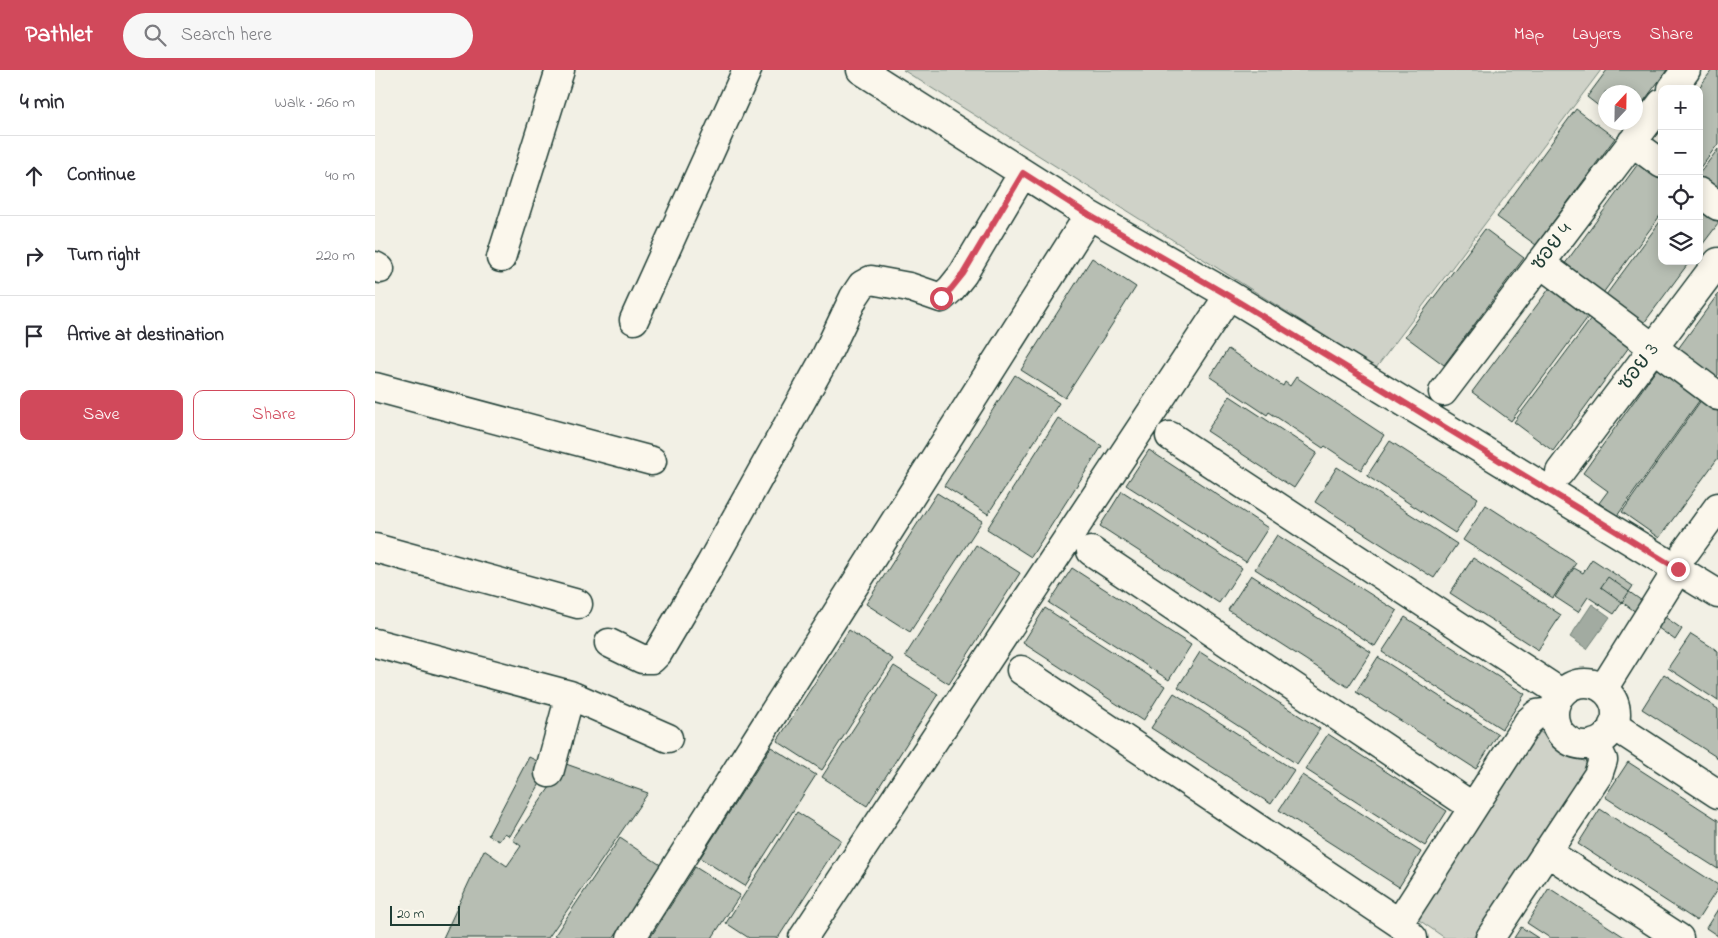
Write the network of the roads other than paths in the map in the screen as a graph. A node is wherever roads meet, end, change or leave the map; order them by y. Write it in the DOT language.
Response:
graph roads {
  1 [pos="560,70"];
  2 [pos="747,70"];
  3 [pos="861,70"];
  4 [pos="1687,70"];
  5 [pos="1675,85"];
  6 [pos="1658,108"];
  7 [pos="1632,142"];
  8 [pos="1658,161"];
  9 [pos="1023,173"];
  10 [pos="1703,195"];
  11 [pos="1718,206"];
  12 [pos="1089,215"];
  13 [pos="501,258"];
  14 [pos="1718,262"];
  15 [pos="1540,263"];
  16 [pos="1229,296"];
  17 [pos="634,320"];
  18 [pos="1653,348"];
  19 [pos="375,387"];
  20 [pos="1443,392"];
  21 [pos="1718,396"];
  22 [pos="1170,436"];
  23 [pos="652,461"];
  24 [pos="1560,472"];
  25 [pos="1718,507"];
  26 [pos="375,548"];
  27 [pos="1091,552"];
  28 [pos="1682,560"];
  29 [pos="1718,594"];
  30 [pos="578,604"];
  31 [pos="375,643"];
  32 [pos="609,643"];
  33 [pos="1021,670"];
  34 [pos="1603,689"];
  35 [pos="570,695"];
  36 [pos="1557,702"];
  37 [pos="1604,734"];
  38 [pos="667,738"];
  39 [pos="549,773"];
  40 [pos="1718,794"];
  41 [pos="1473,807"];
  42 [pos="1547,852"];
  43 [pos="1406,931"];
  44 [pos="631,938"];
  45 [pos="803,938"];
  46 [pos="1490,938"];
  47 [pos="1679,938"];
  1 -- 13 [label="street"];
  2 -- 17 [label="street"];
  3 -- 9 [label="street"];
  4 -- 5 [label="street"];
  6 -- 7 [label="street, ซอย 4"];
  7 -- 8 [label="street"];
  7 -- 15 [label="street, ซอย 4"];
  9 -- 12 [label="street"];
  9 -- 32 [label="street"];
  10 -- 11 [label="street"];
  12 -- 16 [label="street"];
  12 -- 44 [label="street"];
  14 -- 18 [label="street, ซอย 3"];
  15 -- 18 [label="street"];
  15 -- 20 [label="street, ซอย 4"];
  16 -- 28 [label="street"];
  16 -- 45 [label="street"];
  18 -- 21 [label="street"];
  18 -- 24 [label="street, ซอย 3"];
  19 -- 23 [label="street"];
  22 -- 36 [label="street"];
  25 -- 28 [label="street"];
  26 -- 30 [label="street"];
  27 -- 41 [label="street"];
  28 -- 29 [label="street"];
  28 -- 34 [label="street"];
  31 -- 35 [label="street"];
  33 -- 43 [label="street"];
  34 -- 36 [label="street"];
  34 -- 37 [label="street"];
  35 -- 38 [label="street"];
  35 -- 39 [label="street"];
  36 -- 37 [label="street"];
  36 -- 41 [label="street"];
  37 -- 40 [label="street"];
  37 -- 42 [label="street"];
  41 -- 43 [label="street"];
  42 -- 46 [label="street"];
  42 -- 47 [label="street"];
}
